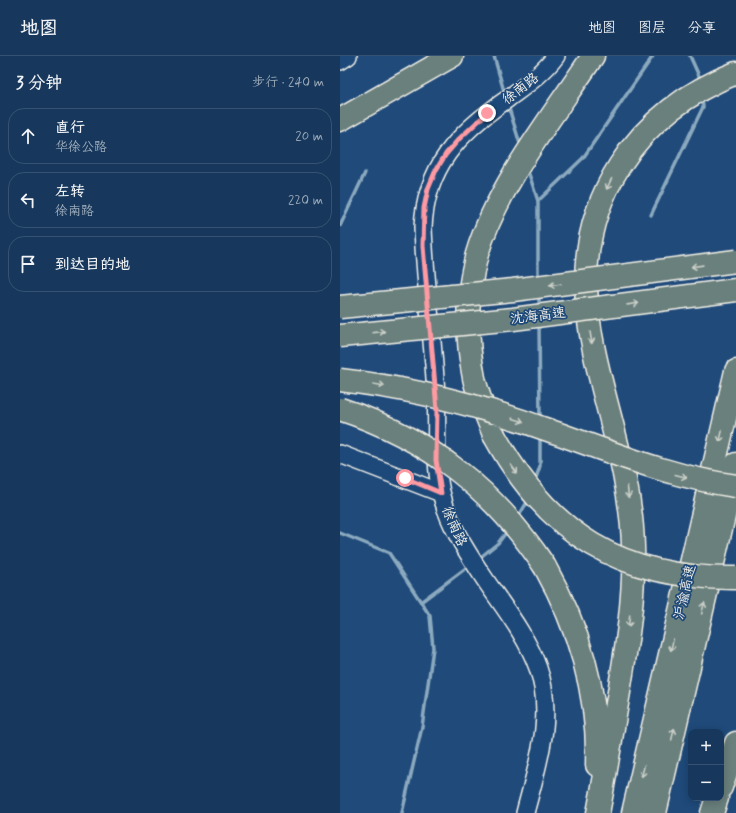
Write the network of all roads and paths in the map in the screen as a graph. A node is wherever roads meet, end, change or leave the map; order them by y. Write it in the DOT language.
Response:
graph roads {
  1 [pos="348,56"];
  2 [pos="423,56"];
  3 [pos="556,56"];
  4 [pos="593,56"];
  5 [pos="450,57"];
  6 [pos="340,61"];
  7 [pos="736,73"];
  8 [pos="340,112"];
  9 [pos="340,120"];
  10 [pos="736,261"];
  11 [pos="736,290"];
  12 [pos="340,307"];
  13 [pos="340,336"];
  14 [pos="736,371"];
  15 [pos="340,380"];
  16 [pos="340,409"];
  17 [pos="340,454"];
  18 [pos="736,464"];
  19 [pos="736,486"];
  20 [pos="441,493"];
  21 [pos="736,578"];
  22 [pos="736,743"];
  23 [pos="724,778"];
  24 [pos="716,801"];
  25 [pos="525,813"];
  26 [pos="594,813"];
  27 [pos="598,813"];
  28 [pos="633,813"];
  29 [pos="655,813"];
  30 [pos="712,813"];
  1 -- 6 [label="street"];
  2 -- 8 [label="highway"];
  3 -- 20 [label="street, 徐南路"];
  4 -- 21 [label="highway, one-way, bridge"];
  5 -- 9 [label="highway"];
  7 -- 27 [label="highway, one-way"];
  10 -- 12 [label="highway, 沈海高速, one-way, bridge"];
  13 -- 11 [label="highway, 沈海高速, one-way, bridge"];
  14 -- 28 [label="highway, 沪渝高速, one-way"];
  15 -- 19 [label="highway, one-way, bridge"];
  16 -- 26 [label="highway, bridge"];
  17 -- 20 [label="street"];
  29 -- 18 [label="highway, 沪渝高速, one-way"];
  20 -- 25 [label="street, 徐南路"];
  22 -- 23 [label="highway"];
  24 -- 30 [label="highway"];
}
